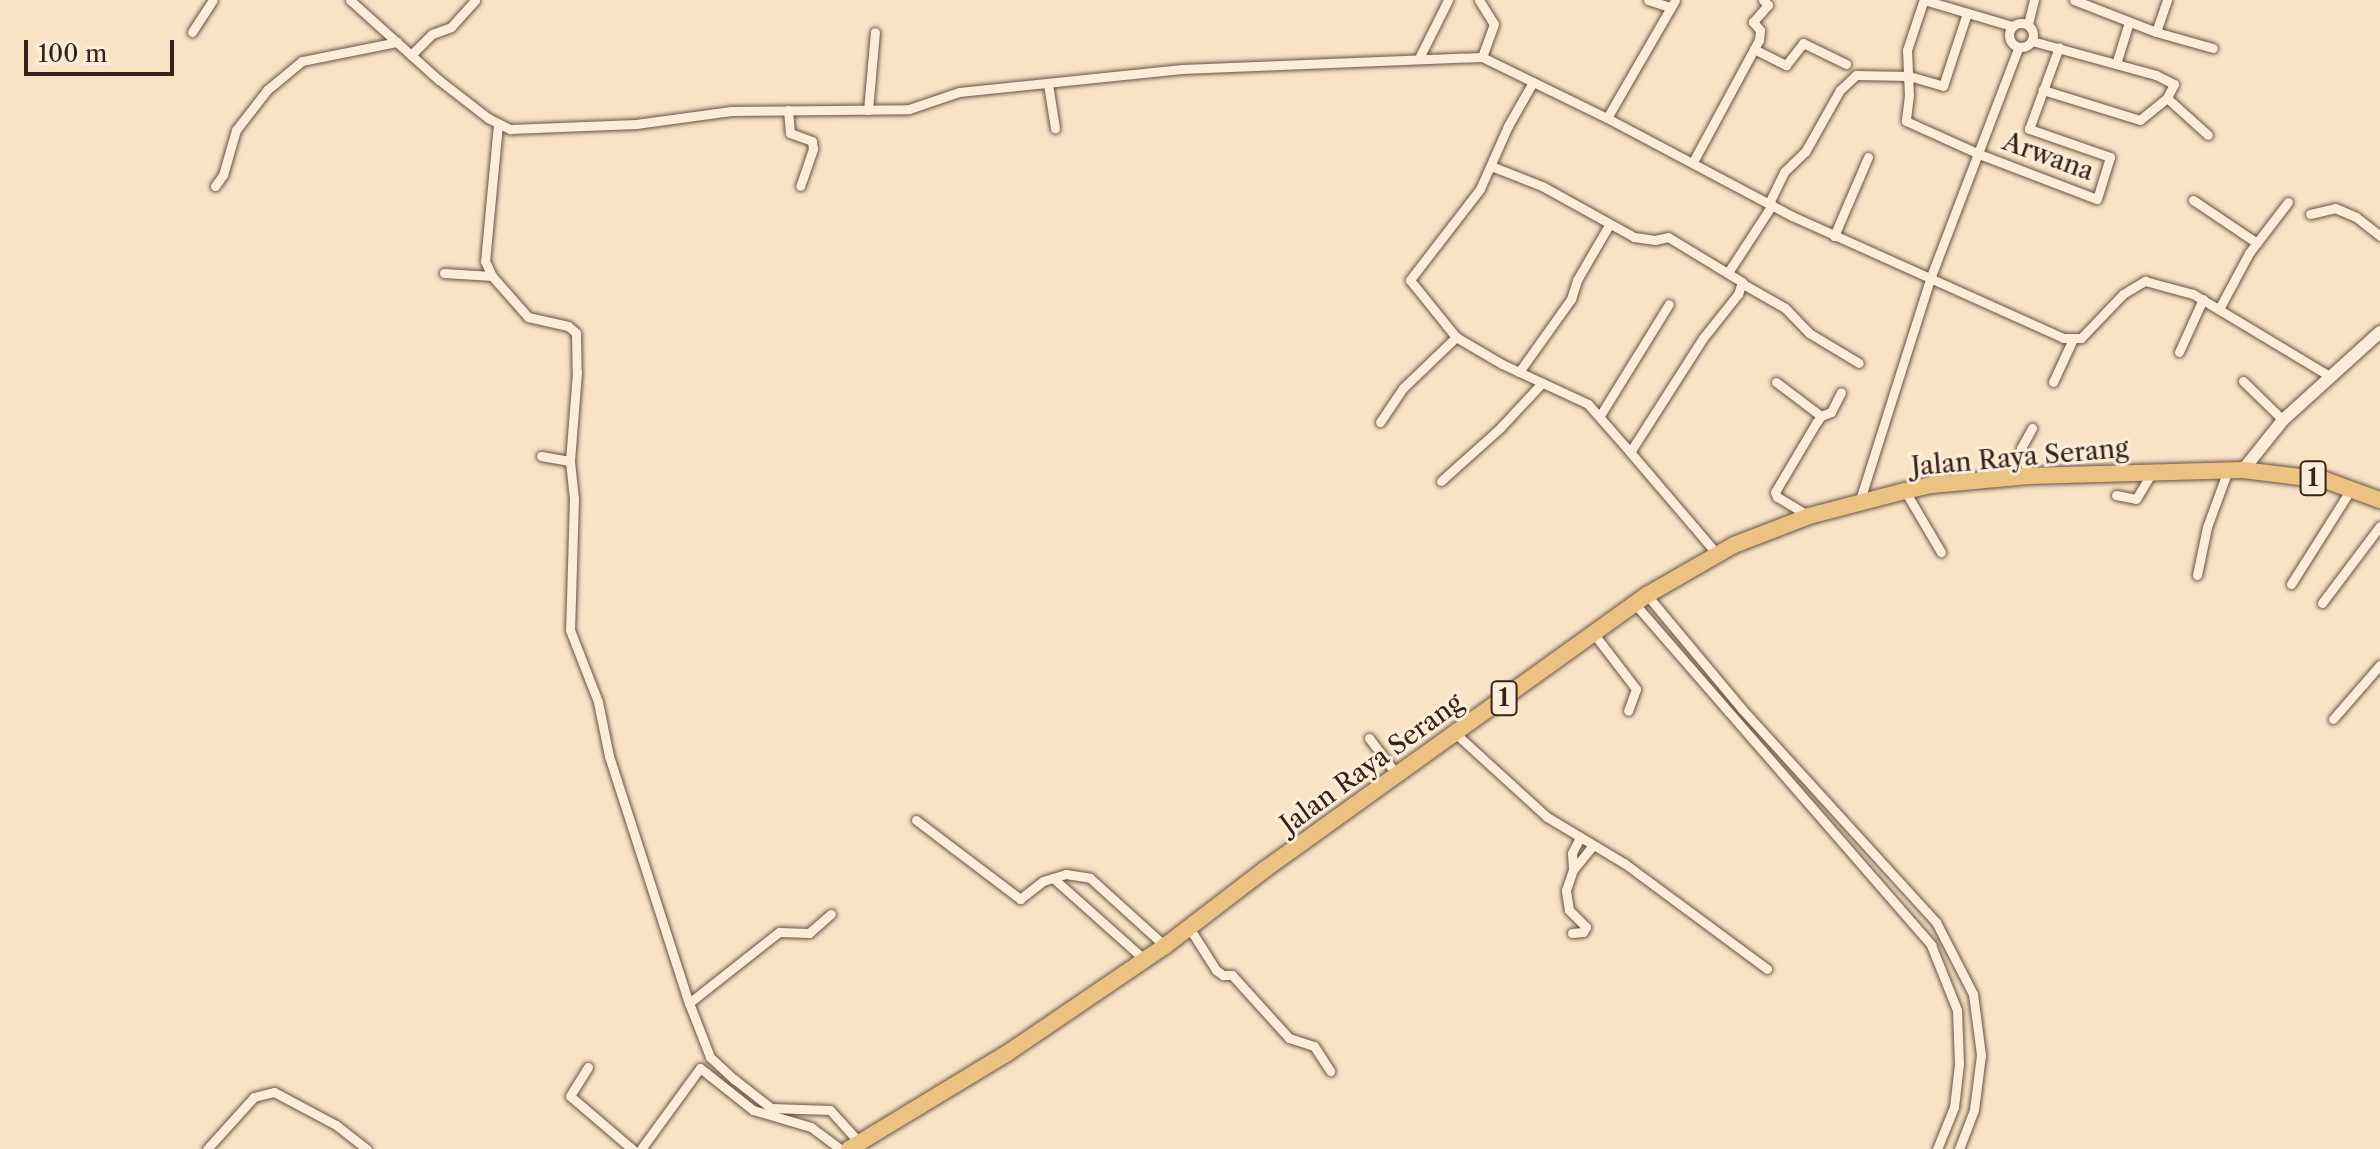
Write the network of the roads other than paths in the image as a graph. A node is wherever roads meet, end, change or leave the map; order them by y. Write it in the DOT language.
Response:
graph roads {
  1 [pos="213,0"];
  2 [pos="350,0"];
  3 [pos="475,0"];
  4 [pos="1448,0"];
  5 [pos="1479,0"];
  6 [pos="1648,0"];
  7 [pos="1763,0"];
  8 [pos="2034,0"];
  9 [pos="2074,0"];
  10 [pos="2167,0"];
  11 [pos="1924,1"];
  12 [pos="1672,4"];
  13 [pos="1967,13"];
  14 [pos="2129,22"];
  15 [pos="2028,24"];
  16 [pos="2012,26"];
  17 [pos="192,32"];
  18 [pos="875,32"];
  19 [pos="2156,32"];
  20 [pos="2032,41"];
  21 [pos="397,42"];
  22 [pos="2059,47"];
  23 [pos="2018,48"];
  24 [pos="2213,48"];
  25 [pos="1754,49"];
  26 [pos="411,55"];
  27 [pos="1482,57"];
  28 [pos="1419,58"];
  29 [pos="1846,64"];
  30 [pos="2116,64"];
  31 [pos="1909,76"];
  32 [pos="1533,82"];
  33 [pos="1048,84"];
  34 [pos="2043,90"];
  35 [pos="2167,98"];
  36 [pos="788,110"];
  37 [pos="868,110"];
  38 [pos="1607,118"];
  39 [pos="498,124"];
  40 [pos="1055,128"];
  41 [pos="2208,135"];
  42 [pos="1979,154"];
  43 [pos="1868,157"];
  44 [pos="1693,162"];
  45 [pos="1491,166"];
  46 [pos="215,186"];
  47 [pos="800,186"];
  48 [pos="2193,200"];
  49 [pos="2288,202"];
  50 [pos="1770,204"];
  51 [pos="2310,214"];
  52 [pos="1609,225"];
  53 [pos="1834,236"];
  54 [pos="2380,236"];
  55 [pos="2257,243"];
  56 [pos="1729,271"];
  57 [pos="444,273"];
  58 [pos="492,276"];
  59 [pos="1930,279"];
  60 [pos="1743,284"];
  61 [pos="2203,299"];
  62 [pos="1669,304"];
  63 [pos="2219,309"];
  64 [pos="2380,332"];
  65 [pos="1456,337"];
  66 [pos="2073,339"];
  67 [pos="2179,352"];
  68 [pos="1859,363"];
  69 [pos="1519,372"];
  70 [pos="2331,377"];
  71 [pos="2243,381"];
  72 [pos="1776,382"];
  73 [pos="2053,382"];
  74 [pos="1542,383"];
  75 [pos="1841,392"];
  76 [pos="1601,414"];
  77 [pos="1821,416"];
  78 [pos="2283,420"];
  79 [pos="1380,422"];
  80 [pos="2032,428"];
  81 [pos="1630,452"];
  82 [pos="541,456"];
  83 [pos="570,461"];
  84 [pos="2236,470"];
  85 [pos="2153,471"];
  86 [pos="2029,476"];
  87 [pos="1441,481"];
  88 [pos="2351,489"];
  89 [pos="1905,491"];
  90 [pos="2116,495"];
  91 [pos="2380,500"];
  92 [pos="1859,503"];
  93 [pos="1809,516"];
  94 [pos="2380,526"];
  95 [pos="1941,552"];
  96 [pos="1717,554"];
  97 [pos="2197,575"];
  98 [pos="2291,584"];
  99 [pos="1641,599"];
  100 [pos="2322,603"];
  101 [pos="1594,634"];
  102 [pos="2380,665"];
  103 [pos="1628,711"];
  104 [pos="2333,719"];
  105 [pos="1455,733"];
  106 [pos="1369,738"];
  107 [pos="1398,776"];
  108 [pos="916,820"];
  109 [pos="1580,837"];
  110 [pos="1593,845"];
  111 [pos="1573,870"];
  112 [pos="1053,878"];
  113 [pos="1908,891"];
  114 [pos="1893,902"];
  115 [pos="831,914"];
  116 [pos="1190,929"];
  117 [pos="1572,933"];
  118 [pos="1165,946"];
  119 [pos="1145,960"];
  120 [pos="1767,969"];
  121 [pos="689,1003"];
  122 [pos="588,1067"];
  123 [pos="1330,1071"];
  124 [pos="854,1146"];
  125 [pos="207,1149"];
  126 [pos="367,1149"];
  127 [pos="632,1149"];
  128 [pos="641,1149"];
  129 [pos="840,1149"];
  130 [pos="1937,1149"];
  131 [pos="1959,1149"];
  1 -- 17 [label="street"];
  2 -- 21 [label="street"];
  3 -- 26 [label="street"];
  4 -- 28 [label="street"];
  5 -- 27 [label="street"];
  6 -- 12 [label="street"];
  7 -- 25 [label="street"];
  8 -- 15 [label="street"];
  9 -- 14 [label="street"];
  10 -- 19 [label="street"];
  11 -- 13 [label="street"];
  11 -- 31 [label="street"];
  12 -- 38 [label="street"];
  13 -- 16 [label="street"];
  13 -- 31 [label="street"];
  14 -- 19 [label="street"];
  14 -- 30 [label="street"];
  15 -- 16 [label="street"];
  15 -- 20 [label="street"];
  16 -- 23 [label="street"];
  18 -- 37 [label="street"];
  19 -- 24 [label="street"];
  20 -- 22 [label="street"];
  20 -- 23 [label="street"];
  21 -- 26 [label="street"];
  21 -- 46 [label="street"];
  22 -- 30 [label="street"];
  22 -- 34 [label="street, Arwana"];
  23 -- 42 [label="street"];
  25 -- 29 [label="street"];
  25 -- 44 [label="street"];
  26 -- 39 [label="street"];
  27 -- 28 [label="street"];
  27 -- 32 [label="street"];
  28 -- 33 [label="street"];
  30 -- 35 [label="street"];
  31 -- 42 [label="street"];
  31 -- 50 [label="street"];
  32 -- 38 [label="street"];
  32 -- 45 [label="street"];
  33 -- 37 [label="street"];
  33 -- 40 [label="street"];
  34 -- 35 [label="street"];
  34 -- 42 [label="street, Arwana"];
  35 -- 41 [label="street"];
  36 -- 37 [label="street"];
  36 -- 39 [label="street"];
  36 -- 47 [label="street"];
  38 -- 44 [label="street"];
  39 -- 58 [label="street"];
  42 -- 59 [label="street"];
  43 -- 53 [label="street"];
  44 -- 50 [label="street"];
  45 -- 52 [label="street"];
  45 -- 65 [label="street"];
  48 -- 55 [label="street"];
  49 -- 55 [label="street"];
  50 -- 53 [label="street"];
  50 -- 56 [label="street"];
  51 -- 54 [label="street"];
  52 -- 56 [label="street"];
  52 -- 69 [label="street"];
  53 -- 59 [label="street"];
  55 -- 63 [label="street"];
  56 -- 60 [label="street"];
  57 -- 58 [label="street"];
  58 -- 83 [label="street"];
  59 -- 66 [label="street"];
  59 -- 92 [label="street"];
  60 -- 68 [label="street"];
  60 -- 81 [label="street"];
  61 -- 63 [label="street"];
  61 -- 66 [label="street"];
  61 -- 67 [label="street"];
  62 -- 76 [label="street"];
  63 -- 70 [label="street"];
  64 -- 70 [label="street"];
  65 -- 69 [label="street"];
  65 -- 79 [label="street"];
  66 -- 73 [label="street"];
  69 -- 74 [label="street"];
  70 -- 78 [label="street"];
  71 -- 78 [label="street"];
  72 -- 77 [label="street"];
  74 -- 76 [label="street"];
  74 -- 87 [label="street"];
  75 -- 77 [label="street"];
  76 -- 81 [label="street"];
  77 -- 93 [label="street"];
  78 -- 84 [label="street"];
  80 -- 86 [label="street"];
  81 -- 96 [label="street"];
  82 -- 83 [label="street"];
  83 -- 121 [label="street"];
  84 -- 85 [label="highway, Jalan Raya Serang / 1"];
  84 -- 88 [label="highway, Jalan Raya Serang / 1"];
  84 -- 97 [label="street"];
  85 -- 86 [label="highway, Jalan Raya Serang / 1"];
  85 -- 90 [label="street"];
  86 -- 89 [label="highway, Jalan Raya Serang / 1"];
  88 -- 91 [label="highway, Jalan Raya Serang / 1"];
  88 -- 98 [label="street"];
  89 -- 92 [label="highway, Jalan Raya Serang / 1"];
  89 -- 95 [label="street"];
  92 -- 93 [label="highway, Jalan Raya Serang / 1"];
  93 -- 96 [label="highway, Jalan Raya Serang / 1"];
  94 -- 100 [label="street"];
  96 -- 99 [label="highway, Jalan Raya Serang / 1"];
  99 -- 101 [label="highway, Jalan Raya Serang / 1"];
  99 -- 113 [label="street"];
  99 -- 114 [label="street"];
  101 -- 103 [label="street"];
  101 -- 105 [label="highway, Jalan Raya Serang / 1"];
  102 -- 104 [label="street"];
  105 -- 107 [label="highway, Jalan Raya Serang / 1"];
  105 -- 109 [label="street"];
  106 -- 107 [label="street"];
  107 -- 116 [label="highway, Jalan Raya Serang / 1"];
  108 -- 112 [label="street"];
  109 -- 110 [label="street"];
  109 -- 111 [label="street"];
  110 -- 111 [label="street"];
  110 -- 120 [label="street"];
  111 -- 117 [label="street"];
  112 -- 118 [label="street"];
  112 -- 119 [label="street"];
  113 -- 114 [label="street"];
  113 -- 131 [label="street"];
  114 -- 130 [label="street"];
  115 -- 121 [label="street"];
  116 -- 118 [label="highway, Jalan Raya Serang / 1"];
  116 -- 123 [label="street"];
  118 -- 119 [label="highway, Jalan Raya Serang / 1"];
  119 -- 124 [label="highway, Jalan Raya Serang / 1"];
  121 -- 124 [label="street"];
  122 -- 127 [label="street"];
  125 -- 126 [label="street"];
  128 -- 129 [label="street"];
}
